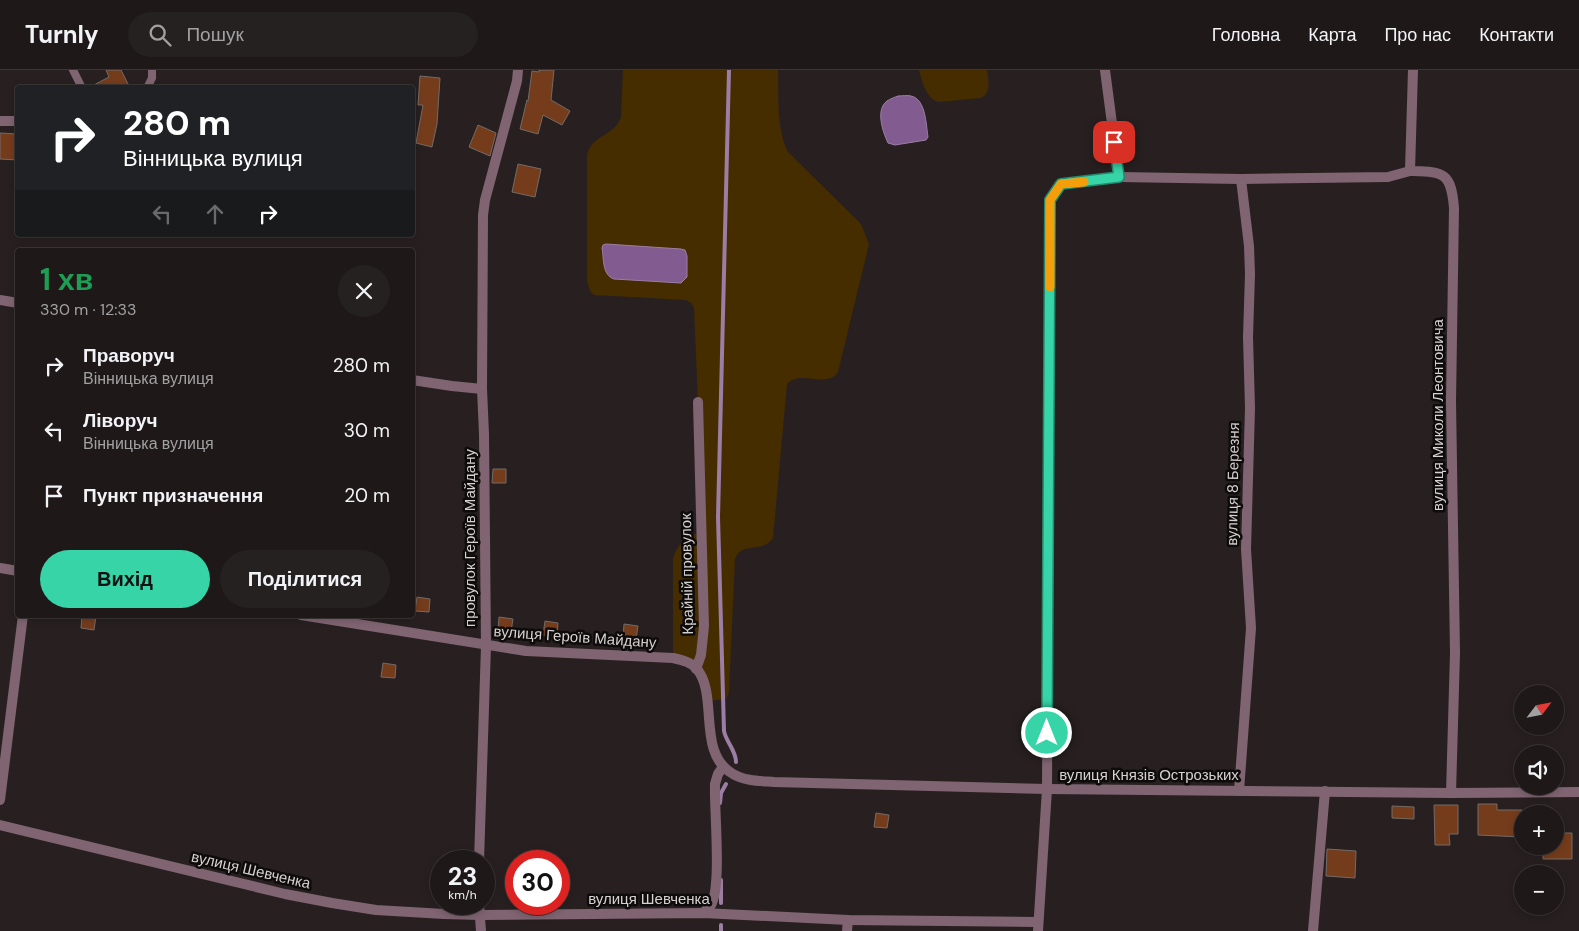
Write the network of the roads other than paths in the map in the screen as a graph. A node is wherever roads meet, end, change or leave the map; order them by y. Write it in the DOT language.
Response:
graph roads {
  1 [pos="73,70"];
  2 [pos="152,70"];
  3 [pos="518,70"];
  4 [pos="1105,70"];
  5 [pos="1413,70"];
  6 [pos="80,85"];
  7 [pos="148,85"];
  8 [pos="0,121"];
  9 [pos="15,122"];
  10 [pos="1410,172"];
  11 [pos="1119,177"];
  12 [pos="1242,178"];
  13 [pos="0,300"];
  14 [pos="15,302"];
  15 [pos="415,380"];
  16 [pos="482,389"];
  17 [pos="698,402"];
  18 [pos="0,568"];
  19 [pos="15,570"];
  20 [pos="22,618"];
  21 [pos="319,618"];
  22 [pos="486,646"];
  23 [pos="696,669"];
  24 [pos="723,767"];
  25 [pos="1047,789"];
  26 [pos="1239,790"];
  27 [pos="1326,792"];
  28 [pos="1579,792"];
  29 [pos="1451,793"];
  30 [pos="0,800"];
  31 [pos="0,825"];
  32 [pos="479,850"];
  33 [pos="430,913"];
  34 [pos="703,913"];
  35 [pos="480,915"];
  36 [pos="495,915"];
  37 [pos="848,920"];
  38 [pos="1038,926"];
  39 [pos="481,931"];
  40 [pos="847,931"];
  41 [pos="1313,931"];
  1 -- 6 [label="lane"];
  2 -- 7 [label="lane"];
  3 -- 16 [label="street, провулок Героїв Майдану"];
  4 -- 11 [label="street"];
  5 -- 10 [label="street"];
  8 -- 9 [label="street"];
  10 -- 12 [label="street"];
  10 -- 29 [label="street, вулиця Миколи Леонтовича"];
  11 -- 12 [label="street"];
  11 -- 25 [label="street"];
  12 -- 26 [label="street, вулиця 8 Березня"];
  13 -- 14 [label="street"];
  15 -- 16 [label="street"];
  16 -- 22 [label="street, провулок Героїв Майдану"];
  17 -- 23 [label="street, Крайній провулок"];
  18 -- 19 [label="street"];
  20 -- 30 [label="street"];
  21 -- 22 [label="street, вулиця Героїв Майдану"];
  22 -- 23 [label="street, вулиця Героїв Майдану"];
  22 -- 32 [label="street, провулок Героїв Майдану"];
  23 -- 24 [label="street"];
  24 -- 25 [label="street, вулиця Князів Острозьких"];
  24 -- 34 [label="street"];
  25 -- 26 [label="street, вулиця Князів Острозьких"];
  25 -- 38 [label="street"];
  26 -- 27 [label="street, вулиця Князів Острозьких"];
  27 -- 29 [label="street, вулиця Князів Острозьких"];
  27 -- 41 [label="street"];
  28 -- 29 [label="street, вулиця Князів Острозьких"];
  31 -- 33 [label="street, вулиця Шевченка"];
  34 -- 36 [label="street, вулиця Шевченка"];
  34 -- 37 [label="street, вулиця Шевченка"];
  35 -- 39 [label="street"];
  37 -- 38 [label="street, вулиця Шевченка"];
  37 -- 40 [label="street"];
}
